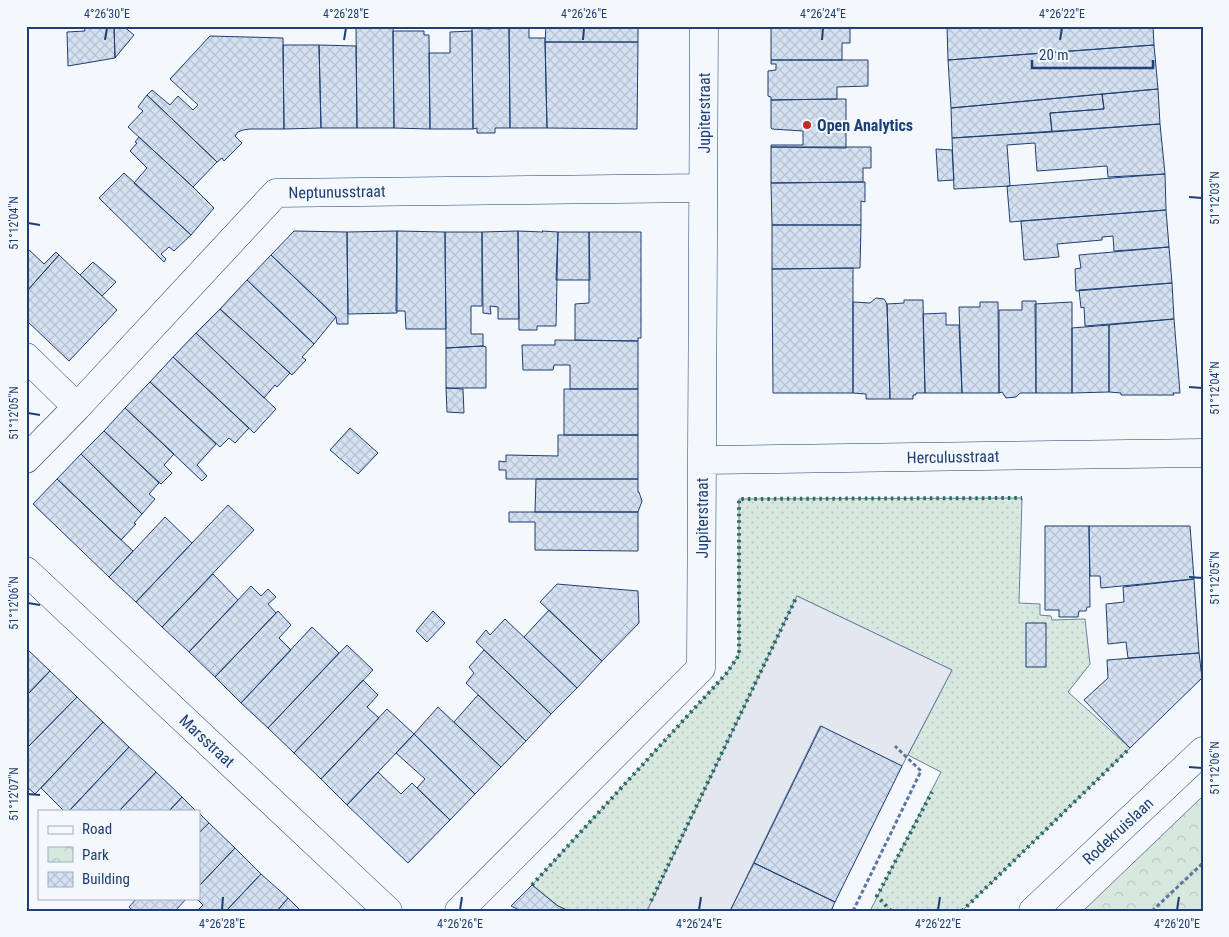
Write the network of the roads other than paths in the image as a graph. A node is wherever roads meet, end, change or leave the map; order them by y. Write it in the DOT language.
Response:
graph roads {
  1 [pos="704,26"];
  2 [pos="703,188"];
  3 [pos="26,357"];
  4 [pos="77,407"];
  5 [pos="1203,453"];
  6 [pos="26,459"];
  7 [pos="702,460"];
  8 [pos="26,571"];
  9 [pos="1203,751"];
  10 [pos="388,911"];
  11 [pos="458,911"];
  12 [pos="1033,911"];
  1 -- 2 [label="street, Jupiterstraat"];
  2 -- 4 [label="street, Neptunusstraat"];
  2 -- 7 [label="street, Jupiterstraat"];
  3 -- 4 [label="street"];
  4 -- 6 [label="street, Neptunusstraat"];
  5 -- 7 [label="street, Herculusstraat"];
  7 -- 11 [label="street, Jupiterstraat"];
  8 -- 10 [label="street, Marsstraat"];
  9 -- 12 [label="street, Rodekruislaan"];
}
